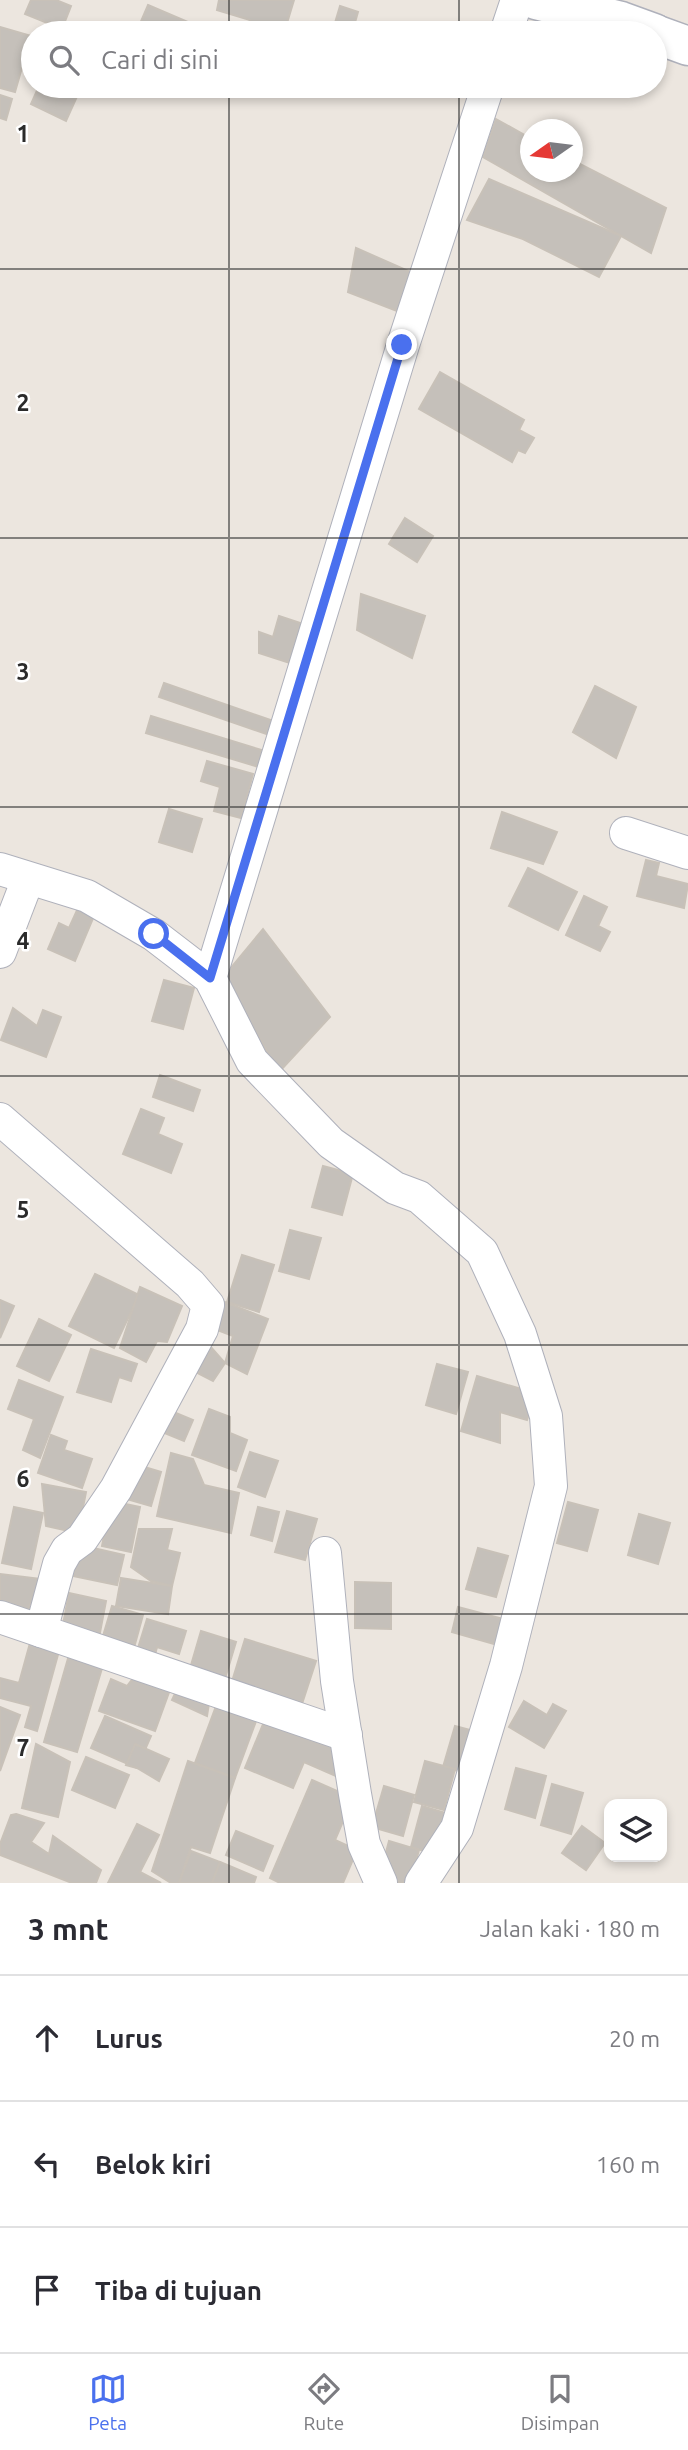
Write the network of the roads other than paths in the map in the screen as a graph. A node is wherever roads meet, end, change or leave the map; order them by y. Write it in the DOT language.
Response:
graph roads {
  1 [pos="517,0"];
  2 [pos="536,0"];
  3 [pos="510,21"];
  4 [pos="621,21"];
  5 [pos="667,38"];
  6 [pos="688,46"];
  7 [pos="484,98"];
  8 [pos="626,833"];
  9 [pos="688,853"];
  10 [pos="14,874"];
  11 [pos="0,952"];
  12 [pos="210,978"];
  13 [pos="0,1119"];
  14 [pos="325,1553"];
  15 [pos="0,1617"];
  16 [pos="41,1631"];
  17 [pos="346,1735"];
  18 [pos="381,1883"];
  19 [pos="421,1883"];
  1 -- 3 [label="street"];
  2 -- 4 [label="street"];
  5 -- 6 [label="street"];
  7 -- 12 [label="street"];
  8 -- 9 [label="street"];
  10 -- 11 [label="street"];
  10 -- 12 [label="street"];
  12 -- 19 [label="street"];
  13 -- 16 [label="street"];
  14 -- 17 [label="street"];
  15 -- 16 [label="street"];
  16 -- 17 [label="street"];
  17 -- 18 [label="street"];
}
